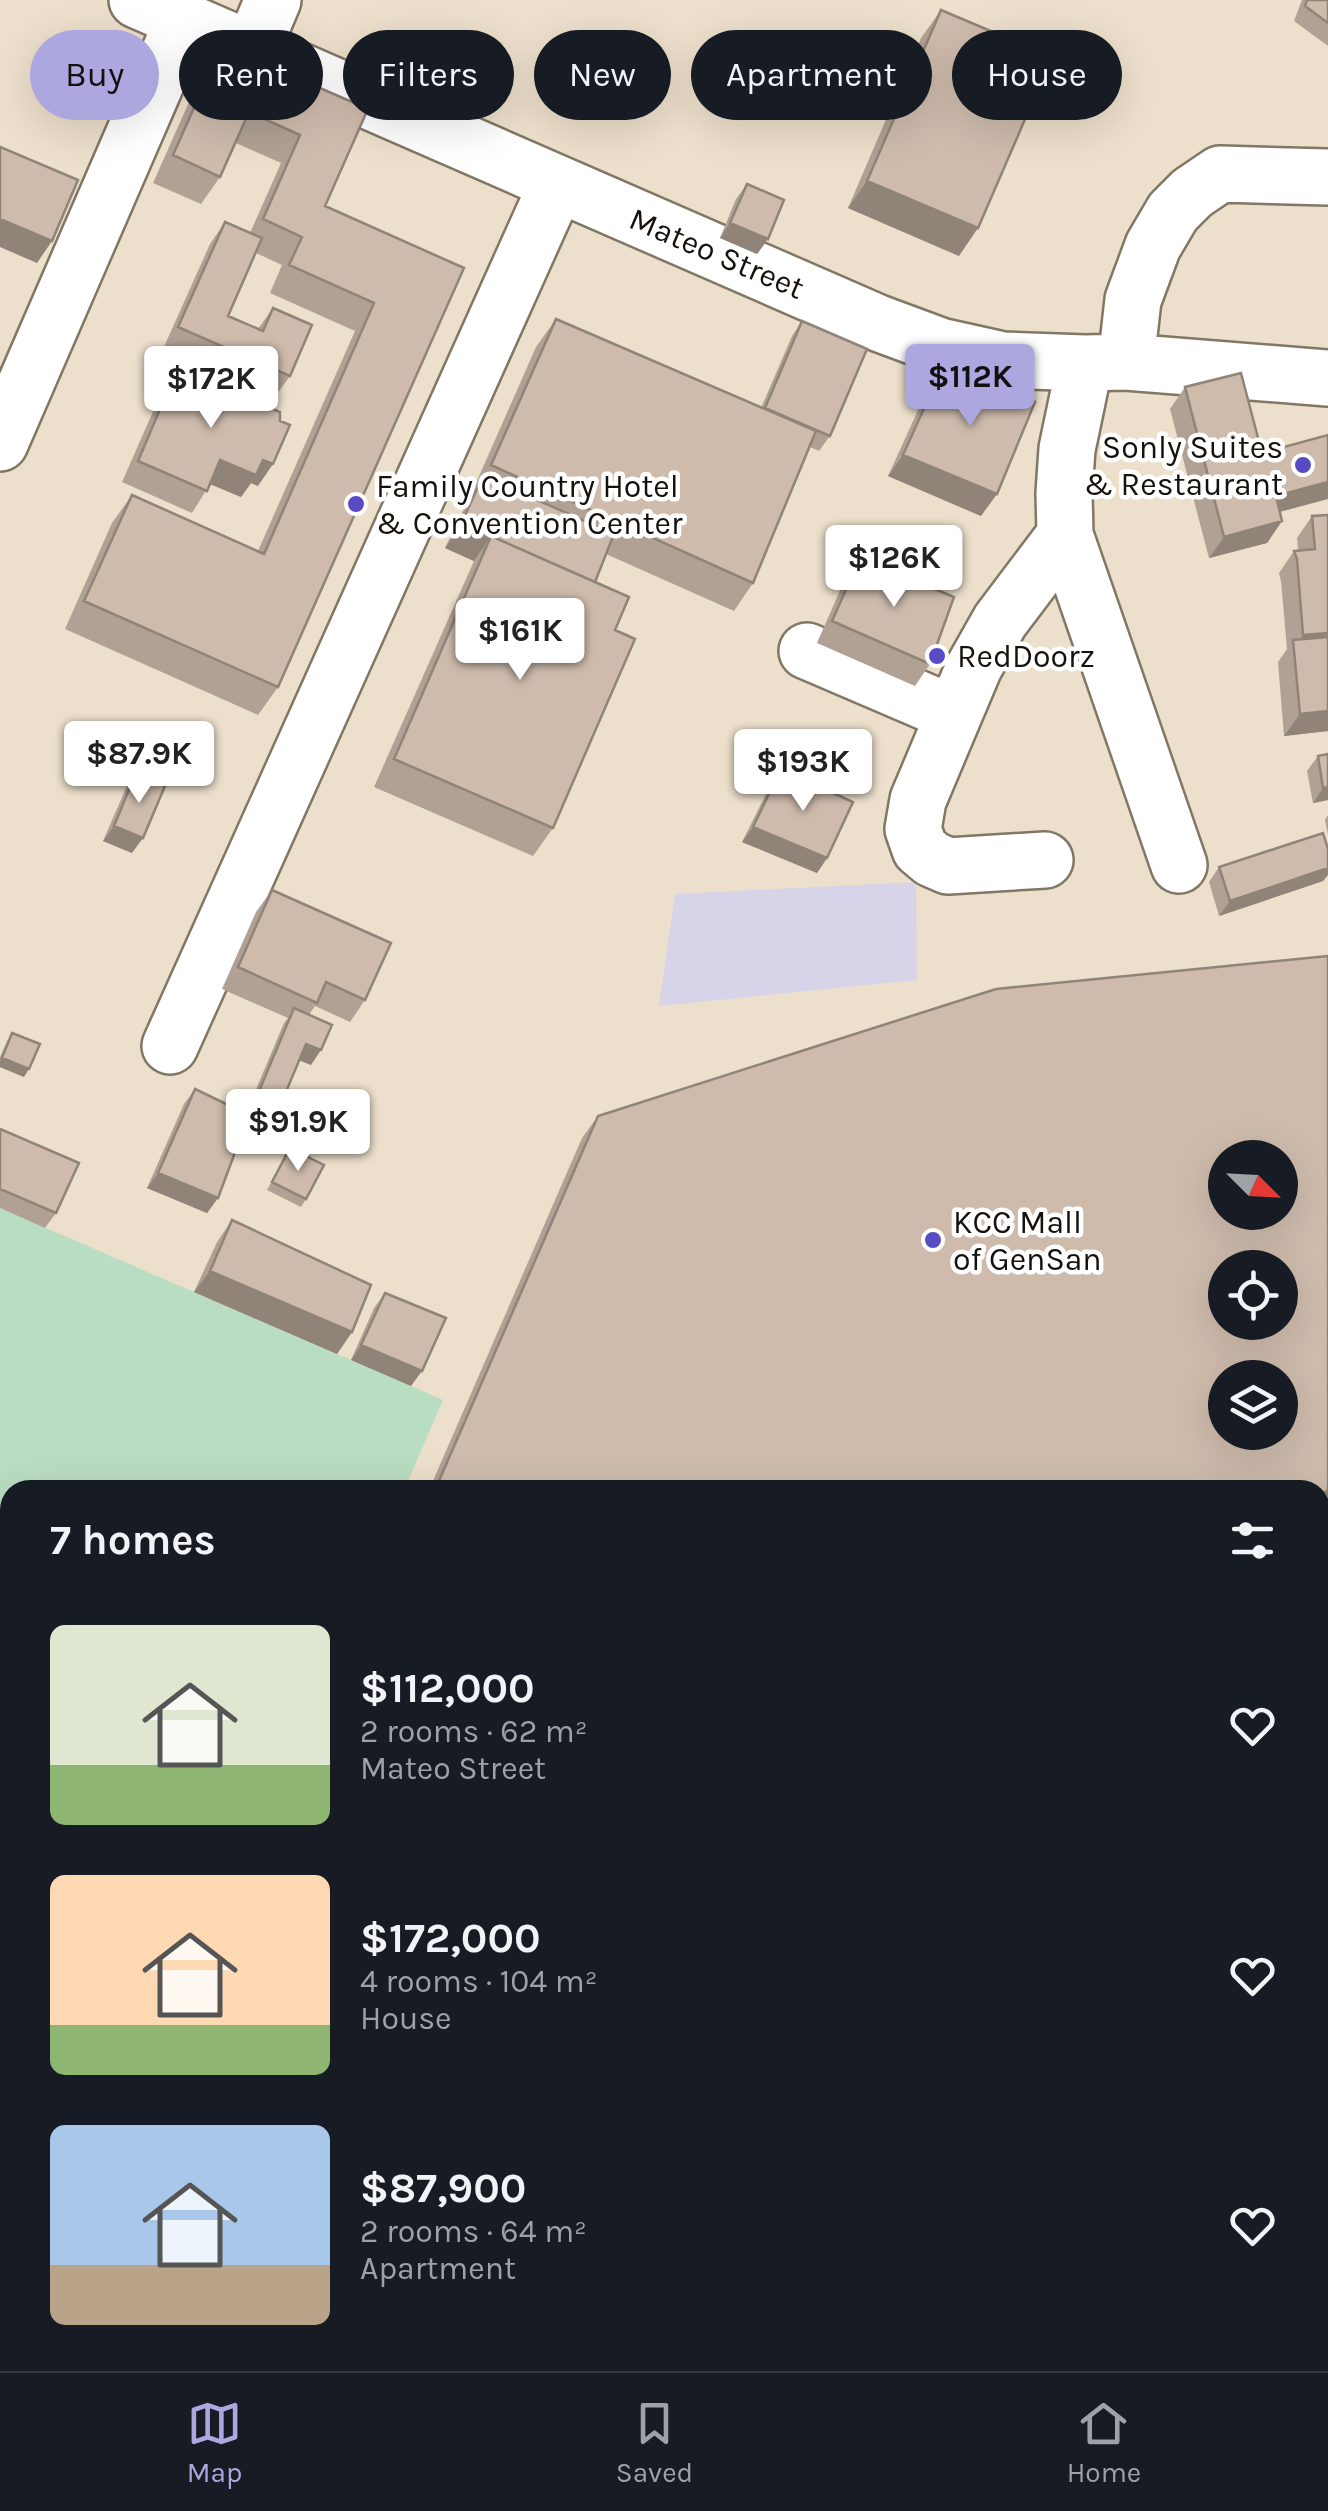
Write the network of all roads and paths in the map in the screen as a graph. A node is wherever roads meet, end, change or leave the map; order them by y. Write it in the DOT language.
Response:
graph roads {
  1 [pos="273,0"];
  2 [pos="160,10"];
  3 [pos="203,30"];
  4 [pos="260,30"];
  5 [pos="323,83"];
  6 [pos="1328,177"];
  7 [pos="557,184"];
  8 [pos="1105,363"];
  9 [pos="1328,378"];
  10 [pos="0,443"];
  11 [pos="1065,535"];
  12 [pos="807,652"];
  13 [pos="954,714"];
  14 [pos="1046,860"];
  15 [pos="1179,866"];
  16 [pos="170,1046"];
  1 -- 4 [label="street"];
  2 -- 3 [label="street, Mateo Street"];
  2 -- 10 [label="street"];
  5 -- 7 [label="street, Mateo Street"];
  6 -- 8 [label="street"];
  7 -- 8 [label="street, Mateo Street"];
  7 -- 16 [label="street"];
  8 -- 9 [label="street, Mateo Street"];
  8 -- 11 [label="street"];
  11 -- 13 [label="street"];
  11 -- 15 [label="street"];
  12 -- 13 [label="street"];
  13 -- 14 [label="street"];
}
